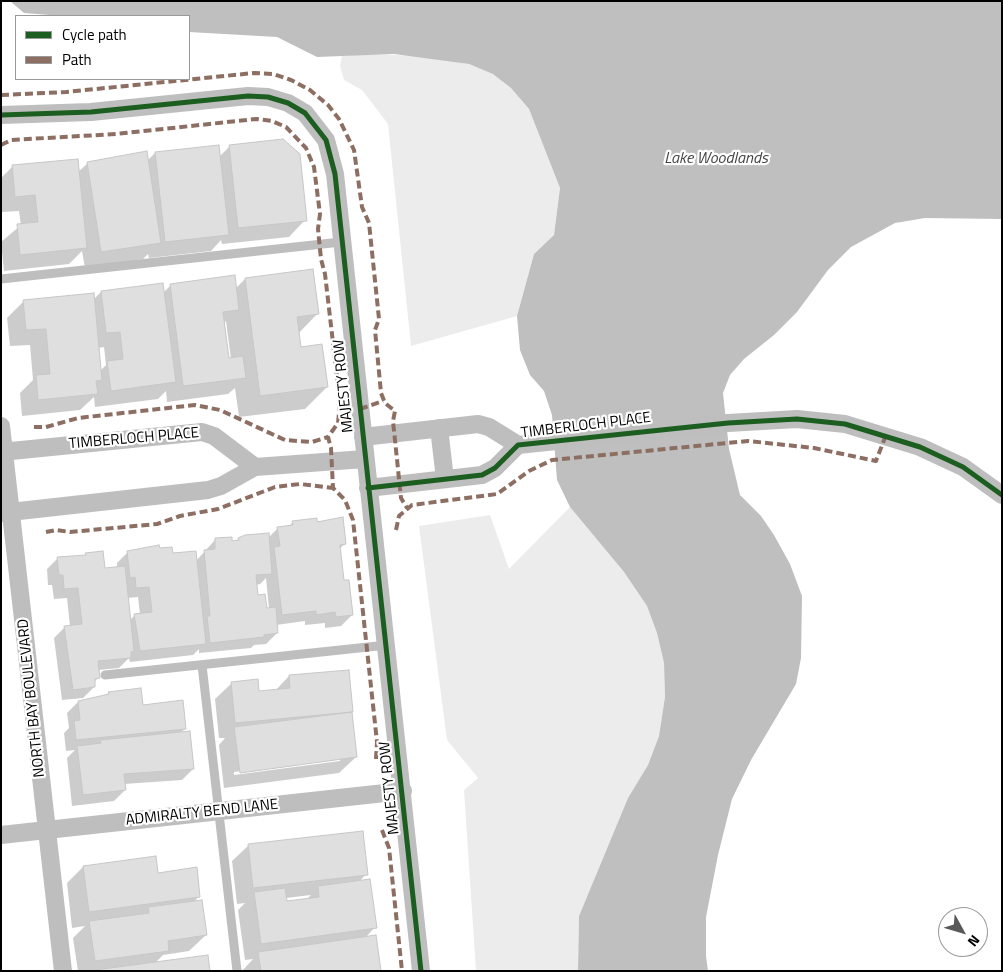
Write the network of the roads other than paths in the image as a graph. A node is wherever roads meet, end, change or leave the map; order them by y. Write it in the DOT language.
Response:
graph roads {
  1 [pos="1,115"];
  2 [pos="341,242"];
  3 [pos="1,279"];
  4 [pos="1,426"];
  5 [pos="440,428"];
  6 [pos="363,437"];
  7 [pos="518,445"];
  8 [pos="3,452"];
  9 [pos="365,459"];
  10 [pos="255,467"];
  11 [pos="445,479"];
  12 [pos="368,488"];
  13 [pos="1000,491"];
  14 [pos="6,513"];
  15 [pos="386,645"];
  16 [pos="202,665"];
  17 [pos="105,675"];
  18 [pos="403,791"];
  19 [pos="218,812"];
  20 [pos="47,830"];
  21 [pos="1,835"];
  22 [pos="62,971"];
  23 [pos="237,971"];
  24 [pos="421,971"];
  1 -- 2 [label="street, MAJESTY ROW"];
  2 -- 3 [label="lane"];
  2 -- 6 [label="street, MAJESTY ROW"];
  4 -- 8 [label="street, NORTH BAY BOULEVARD"];
  5 -- 6 [label="street, TIMBERLOCH PLACE"];
  5 -- 7 [label="street, TIMBERLOCH PLACE"];
  5 -- 11 [label="street"];
  6 -- 9 [label="street, MAJESTY ROW"];
  7 -- 11 [label="street, TIMBERLOCH PLACE"];
  7 -- 13 [label="street, TIMBERLOCH PLACE"];
  8 -- 10 [label="street, TIMBERLOCH PLACE"];
  8 -- 14 [label="street, NORTH BAY BOULEVARD"];
  9 -- 10 [label="street"];
  9 -- 12 [label="street, MAJESTY ROW"];
  10 -- 14 [label="street"];
  11 -- 12 [label="street, TIMBERLOCH PLACE"];
  12 -- 15 [label="street, MAJESTY ROW"];
  14 -- 20 [label="street, NORTH BAY BOULEVARD"];
  15 -- 16 [label="lane"];
  15 -- 18 [label="street, MAJESTY ROW"];
  16 -- 17 [label="lane"];
  16 -- 19 [label="lane"];
  18 -- 19 [label="street, ADMIRALTY BEND LANE"];
  18 -- 24 [label="street, MAJESTY ROW"];
  19 -- 20 [label="street, ADMIRALTY BEND LANE"];
  19 -- 23 [label="lane"];
  20 -- 21 [label="street, ADMIRALTY BEND LANE"];
  20 -- 22 [label="street, NORTH BAY BOULEVARD"];
}
